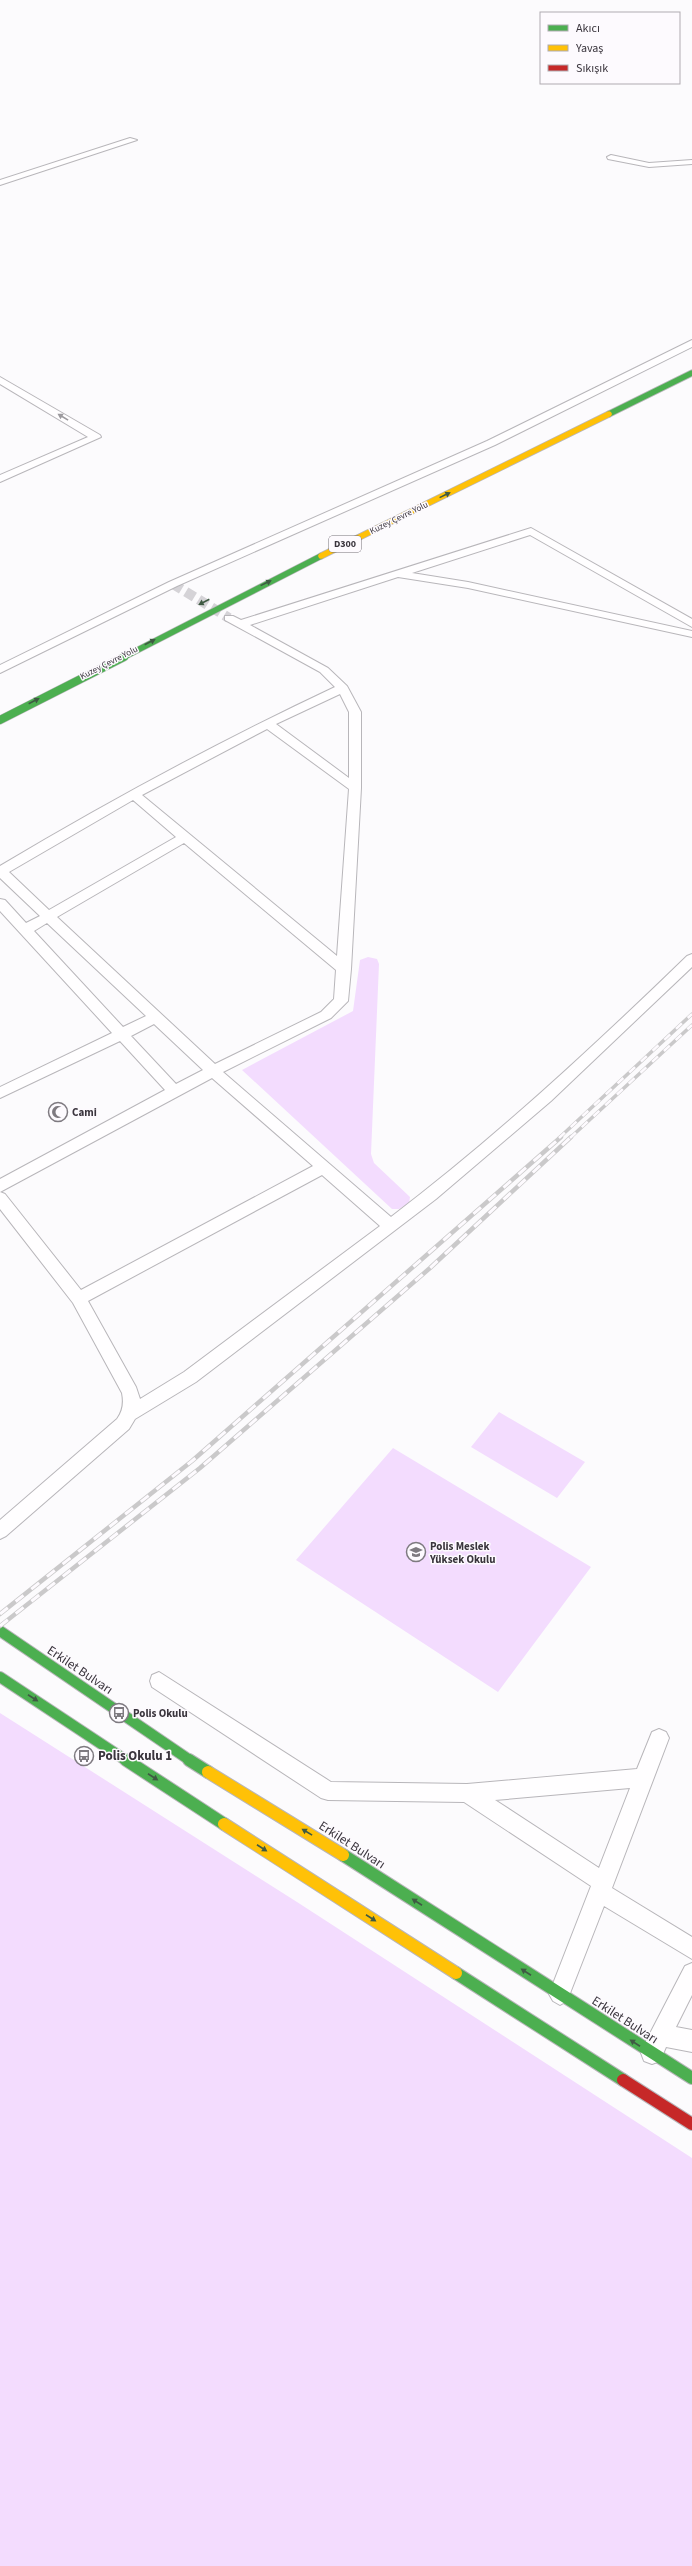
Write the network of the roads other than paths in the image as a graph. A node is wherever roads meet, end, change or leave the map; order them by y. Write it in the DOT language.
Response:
graph roads {
  1 [pos="133,140"];
  2 [pos="611,157"];
  3 [pos="692,162"];
  4 [pos="0,183"];
  5 [pos="692,343"];
  6 [pos="692,363"];
  7 [pos="692,374"];
  8 [pos="0,380"];
  9 [pos="0,389"];
  10 [pos="86,442"];
  11 [pos="0,479"];
  12 [pos="436,488"];
  13 [pos="394,574"];
  14 [pos="692,624"];
  15 [pos="692,634"];
  16 [pos="0,670"];
  17 [pos="343,688"];
  18 [pos="0,720"];
  19 [pos="267,723"];
  20 [pos="355,788"];
  21 [pos="133,794"];
  22 [pos="185,837"];
  23 [pos="0,872"];
  24 [pos="0,902"];
  25 [pos="48,916"];
  26 [pos="25,930"];
  27 [pos="692,959"];
  28 [pos="344,970"];
  29 [pos="155,1018"];
  30 [pos="122,1034"];
  31 [pos="213,1071"];
  32 [pos="175,1092"];
  33 [pos="0,1093"];
  34 [pos="324,1167"];
  35 [pos="0,1186"];
  36 [pos="0,1198"];
  37 [pos="391,1226"];
  38 [pos="79,1299"];
  39 [pos="130,1414"];
  40 [pos="0,1531"];
  41 [pos="0,1631"];
  42 [pos="0,1677"];
  43 [pos="159,1681"];
  44 [pos="659,1738"];
  45 [pos="644,1778"];
  46 [pos="467,1793"];
  47 [pos="603,1888"];
  48 [pos="692,1948"];
  49 [pos="692,1973"];
  50 [pos="560,1994"];
  51 [pos="692,2041"];
  52 [pos="656,2044"];
  53 [pos="692,2078"];
  54 [pos="692,2124"];
  1 -- 4 [label="street"];
  2 -- 3 [label="street"];
  5 -- 16 [label="street"];
  6 -- 12 [label="main road, Kuzey Çevre Yolu"];
  18 -- 7 [label="main road, Kuzey Çevre Yolu / D300, one-way"];
  10 -- 8 [label="street, one-way"];
  9 -- 10 [label="street"];
  10 -- 11 [label="street"];
  13 -- 14 [label="street"];
  13 -- 15 [label="street"];
  13 -- 17 [label="street"];
  17 -- 19 [label="street"];
  17 -- 20 [label="street"];
  19 -- 20 [label="street"];
  19 -- 21 [label="street"];
  20 -- 28 [label="street"];
  21 -- 22 [label="street"];
  21 -- 23 [label="street"];
  22 -- 25 [label="street"];
  22 -- 28 [label="street"];
  23 -- 25 [label="street"];
  24 -- 26 [label="street"];
  25 -- 26 [label="street"];
  25 -- 29 [label="street"];
  26 -- 30 [label="street"];
  27 -- 37 [label="street"];
  28 -- 31 [label="street"];
  29 -- 30 [label="street"];
  29 -- 31 [label="street"];
  30 -- 32 [label="street"];
  30 -- 33 [label="street"];
  31 -- 32 [label="street"];
  31 -- 34 [label="street"];
  32 -- 35 [label="street"];
  34 -- 37 [label="street"];
  34 -- 38 [label="street"];
  36 -- 38 [label="street"];
  37 -- 39 [label="street"];
  38 -- 39 [label="street"];
  39 -- 40 [label="street"];
  50 -- 41 [label="main road, Erkilet Bulvarı, one-way"];
  42 -- 54 [label="main road, one-way"];
  43 -- 46 [label="street"];
  44 -- 45 [label="street"];
  45 -- 46 [label="street"];
  45 -- 47 [label="street"];
  46 -- 47 [label="street"];
  47 -- 48 [label="street"];
  47 -- 50 [label="street"];
  49 -- 52 [label="street"];
  52 -- 50 [label="main road, Erkilet Bulvarı, one-way"];
  51 -- 52 [label="street"];
  52 -- 53 [label="main road, Erkilet Bulvarı"];
}
